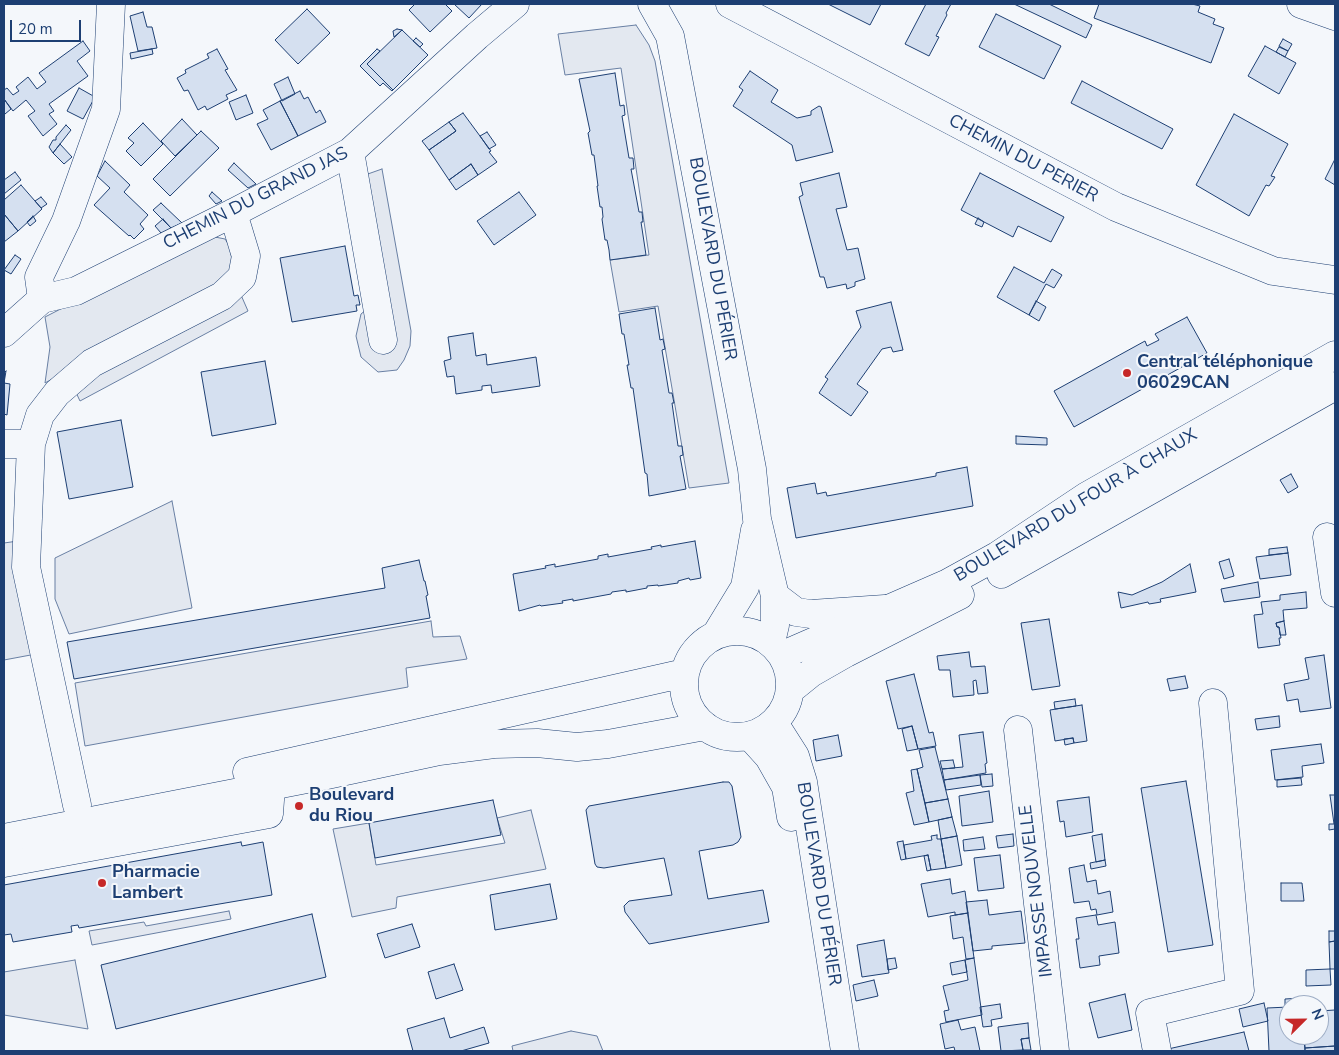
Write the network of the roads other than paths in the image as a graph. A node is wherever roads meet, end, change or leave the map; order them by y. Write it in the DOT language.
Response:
graph roads {
  1 [pos="111,4"];
  2 [pos="515,4"];
  3 [pos="652,4"];
  4 [pos="730,4"];
  5 [pos="1302,4"];
  6 [pos="1335,16"];
  7 [pos="350,152"];
  8 [pos="233,213"];
  9 [pos="1334,282"];
  10 [pos="42,299"];
  11 [pos="4,333"];
  12 [pos="383,340"];
  13 [pos="1335,355"];
  14 [pos="1335,386"];
  15 [pos="4,444"];
  16 [pos="31,444"];
  17 [pos="756,519"];
  18 [pos="1327,537"];
  19 [pos="1335,592"];
  20 [pos="775,596"];
  21 [pos="886,609"];
  22 [pos="717,634"];
  23 [pos="777,648"];
  24 [pos="685,673"];
  25 [pos="790,690"];
  26 [pos="1213,703"];
  27 [pos="774,723"];
  28 [pos="705,726"];
  29 [pos="1018,730"];
  30 [pos="750,736"];
  31 [pos="271,786"];
  32 [pos="76,805"];
  33 [pos="4,820"];
  34 [pos="4,838"];
  35 [pos="4,863"];
  36 [pos="828,1051"];
  37 [pos="845,1051"];
  38 [pos="1056,1051"];
  39 [pos="1157,1051"];
  1 -- 10 [label="street"];
  2 -- 7 [label="street, CHEMIN DU GRAND JAS"];
  3 -- 17 [label="street, BOULEVARD DU PÉRIER"];
  4 -- 9 [label="street, CHEMIN DU PERIER"];
  5 -- 6 [label="street"];
  7 -- 8 [label="street, CHEMIN DU GRAND JAS"];
  7 -- 12 [label="street"];
  8 -- 10 [label="street, CHEMIN DU GRAND JAS"];
  8 -- 16 [label="street"];
  10 -- 11 [label="street"];
  13 -- 21 [label="street, BOULEVARD DU FOUR À CHAUX"];
  14 -- 25 [label="street, BOULEVARD DU FOUR À CHAUX"];
  15 -- 16 [label="street"];
  16 -- 32 [label="street"];
  17 -- 20 [label="street"];
  17 -- 22 [label="street"];
  18 -- 19 [label="street"];
  20 -- 21 [label="street"];
  20 -- 23 [label="street"];
  21 -- 23 [label="street, BOULEVARD DU FOUR À CHAUX"];
  22 -- 23 [label="street"];
  22 -- 24 [label="street"];
  23 -- 25 [label="street"];
  24 -- 28 [label="street"];
  24 -- 32 [label="street"];
  25 -- 27 [label="street"];
  26 -- 39 [label="street"];
  27 -- 30 [label="street"];
  27 -- 37 [label="street, BOULEVARD DU PÉRIER"];
  28 -- 30 [label="street"];
  28 -- 31 [label="street"];
  29 -- 38 [label="street, IMPASSE NOUVELLE"];
  30 -- 36 [label="street, BOULEVARD DU PÉRIER"];
  31 -- 34 [label="street"];
  31 -- 35 [label="street"];
  32 -- 33 [label="street"];
}
